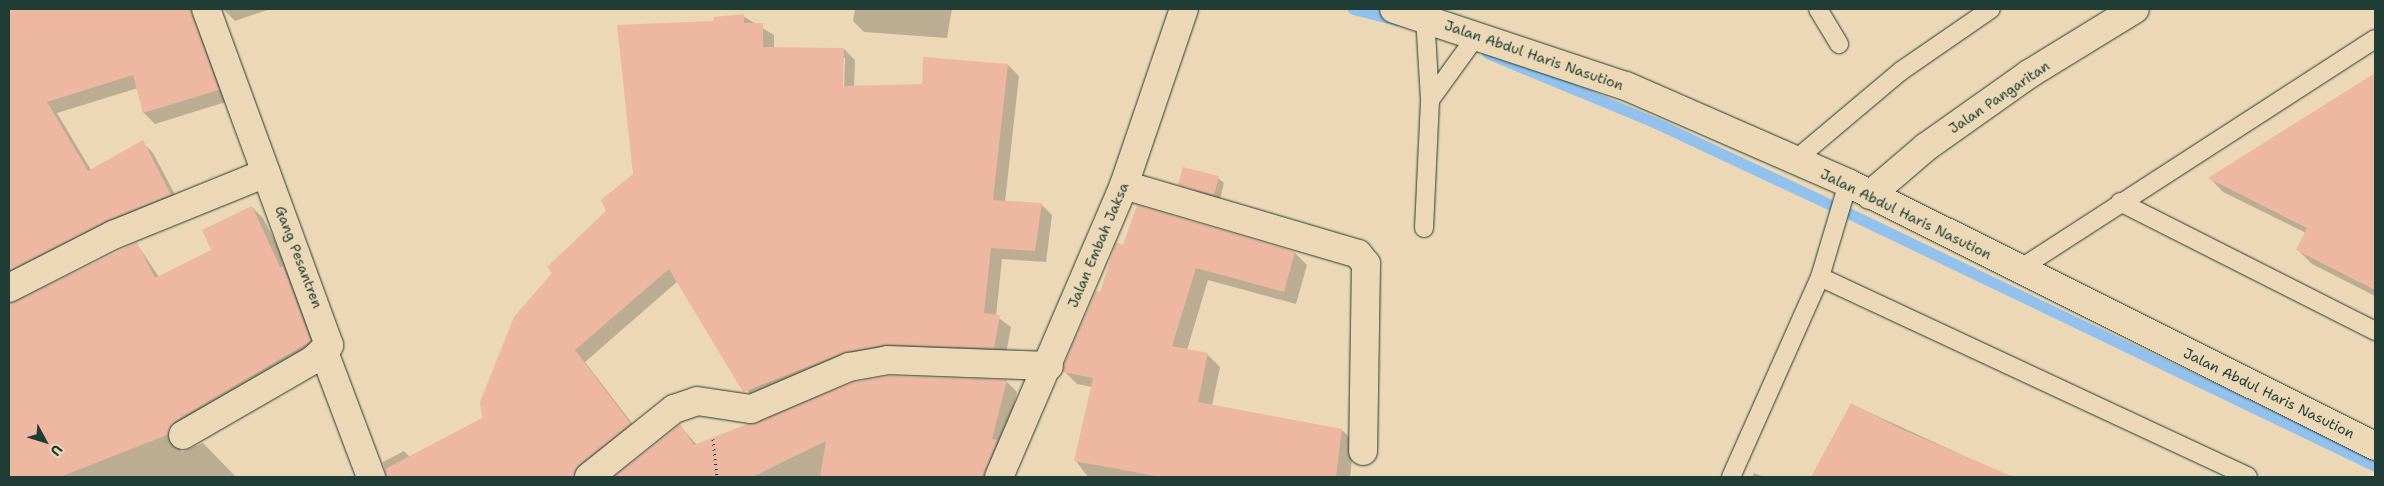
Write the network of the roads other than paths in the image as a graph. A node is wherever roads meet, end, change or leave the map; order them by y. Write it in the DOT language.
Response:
graph roads {
  1 [pos="206,9"];
  2 [pos="1184,9"];
  3 [pos="1394,9"];
  4 [pos="1818,9"];
  5 [pos="1991,9"];
  6 [pos="2135,9"];
  7 [pos="1425,17"];
  8 [pos="1477,35"];
  9 [pos="2375,39"];
  10 [pos="1839,44"];
  11 [pos="1430,100"];
  12 [pos="1794,161"];
  13 [pos="266,173"];
  14 [pos="1124,186"];
  15 [pos="1859,189"];
  16 [pos="2120,202"];
  17 [pos="1424,228"];
  18 [pos="2018,270"];
  19 [pos="1820,277"];
  20 [pos="9,288"];
  21 [pos="2375,331"];
  22 [pos="324,352"];
  23 [pos="1049,366"];
  24 [pos="183,435"];
  25 [pos="2375,446"];
  26 [pos="1363,451"];
  27 [pos="370,477"];
  28 [pos="589,477"];
  29 [pos="998,477"];
  30 [pos="1732,477"];
  31 [pos="2248,477"];
  1 -- 13 [label="main road, Gang Pesantren"];
  2 -- 14 [label="main road, Jalan Embah Jaksa"];
  3 -- 7 [label="main road, Jalan Abdul Haris Nasution"];
  4 -- 10 [label="lane"];
  5 -- 12 [label="lane"];
  6 -- 15 [label="main road, Jalan Pangaritan"];
  7 -- 8 [label="main road, Jalan Abdul Haris Nasution"];
  7 -- 11 [label="lane"];
  8 -- 11 [label="lane"];
  8 -- 12 [label="main road, Jalan Abdul Haris Nasution"];
  9 -- 16 [label="lane"];
  11 -- 17 [label="lane"];
  12 -- 15 [label="main road, Jalan Abdul Haris Nasution"];
  13 -- 20 [label="main road"];
  13 -- 22 [label="main road, Gang Pesantren"];
  14 -- 23 [label="main road, Jalan Embah Jaksa"];
  14 -- 26 [label="main road"];
  15 -- 18 [label="main road, Jalan Abdul Haris Nasution"];
  15 -- 19 [label="lane"];
  16 -- 18 [label="lane"];
  16 -- 21 [label="lane"];
  18 -- 25 [label="main road, Jalan Abdul Haris Nasution"];
  19 -- 30 [label="lane"];
  19 -- 31 [label="lane"];
  22 -- 24 [label="main road"];
  22 -- 27 [label="main road"];
  23 -- 28 [label="main road"];
  23 -- 29 [label="main road, Jalan Embah Jaksa"];
}
